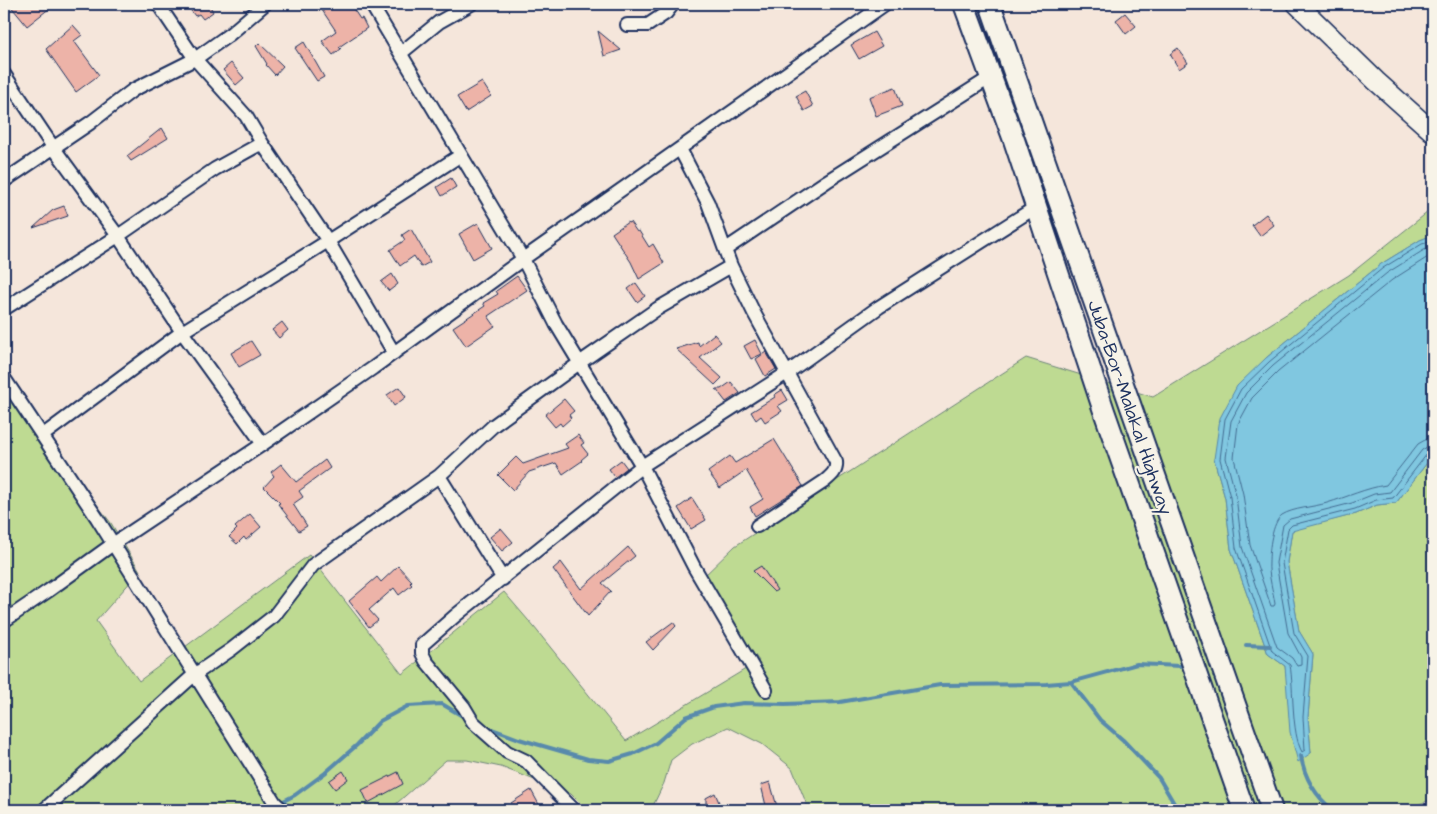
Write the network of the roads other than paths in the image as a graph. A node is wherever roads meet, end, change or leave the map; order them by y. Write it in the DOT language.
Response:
graph roads {
  1 [pos="158,4"];
  2 [pos="265,4"];
  3 [pos="371,4"];
  4 [pos="471,4"];
  5 [pos="673,4"];
  6 [pos="885,4"];
  7 [pos="964,4"];
  8 [pos="990,4"];
  9 [pos="1301,5"];
  10 [pos="627,26"];
  11 [pos="401,53"];
  12 [pos="195,60"];
  13 [pos="4,74"];
  14 [pos="991,77"];
  15 [pos="1433,132"];
  16 [pos="262,143"];
  17 [pos="53,148"];
  18 [pos="680,148"];
  19 [pos="461,155"];
  20 [pos="4,181"];
  21 [pos="1036,207"];
  22 [pos="118,236"];
  23 [pos="328,241"];
  24 [pos="726,249"];
  25 [pos="523,259"];
  26 [pos="731,266"];
  27 [pos="4,309"];
  28 [pos="182,332"];
  29 [pos="394,353"];
  30 [pos="580,362"];
  31 [pos="787,373"];
  32 [pos="4,378"];
  33 [pos="42,436"];
  34 [pos="263,444"];
  35 [pos="642,466"];
  36 [pos="439,476"];
  37 [pos="757,526"];
  38 [pos="113,544"];
  39 [pos="503,579"];
  40 [pos="4,620"];
  41 [pos="194,675"];
  42 [pos="766,690"];
  43 [pos="44,810"];
  44 [pos="283,810"];
  45 [pos="574,810"];
  46 [pos="1244,810"];
  47 [pos="1272,810"];
  1 -- 12 [label="street"];
  2 -- 12 [label="street"];
  3 -- 11 [label="street"];
  4 -- 11 [label="street"];
  5 -- 10 [label="street"];
  6 -- 18 [label="street"];
  7 -- 14 [label="highway, Juba-Bor-Malakal Highway"];
  8 -- 47 [label="highway, Juba-Bor-Malakal Highway"];
  9 -- 15 [label="main road"];
  11 -- 19 [label="street"];
  12 -- 16 [label="street"];
  12 -- 17 [label="street"];
  13 -- 17 [label="street"];
  14 -- 21 [label="highway, Juba-Bor-Malakal Highway"];
  14 -- 24 [label="street"];
  16 -- 22 [label="street"];
  16 -- 23 [label="street"];
  17 -- 20 [label="street"];
  17 -- 22 [label="street"];
  18 -- 24 [label="street"];
  18 -- 25 [label="street"];
  19 -- 23 [label="street"];
  19 -- 25 [label="street"];
  21 -- 31 [label="street"];
  21 -- 46 [label="highway, Juba-Bor-Malakal Highway"];
  22 -- 27 [label="street"];
  22 -- 28 [label="street"];
  23 -- 28 [label="street"];
  23 -- 29 [label="street"];
  24 -- 26 [label="street"];
  25 -- 29 [label="street"];
  25 -- 30 [label="street"];
  26 -- 30 [label="street"];
  26 -- 31 [label="street"];
  28 -- 33 [label="street"];
  28 -- 34 [label="street"];
  29 -- 34 [label="street"];
  30 -- 35 [label="street"];
  30 -- 36 [label="street"];
  31 -- 35 [label="street"];
  31 -- 37 [label="street"];
  32 -- 33 [label="street"];
  33 -- 38 [label="street"];
  34 -- 38 [label="street"];
  35 -- 39 [label="street"];
  35 -- 42 [label="street"];
  36 -- 39 [label="street"];
  36 -- 41 [label="street"];
  38 -- 40 [label="street"];
  38 -- 41 [label="street"];
  39 -- 45 [label="street"];
  41 -- 43 [label="street"];
  41 -- 44 [label="street"];
}
